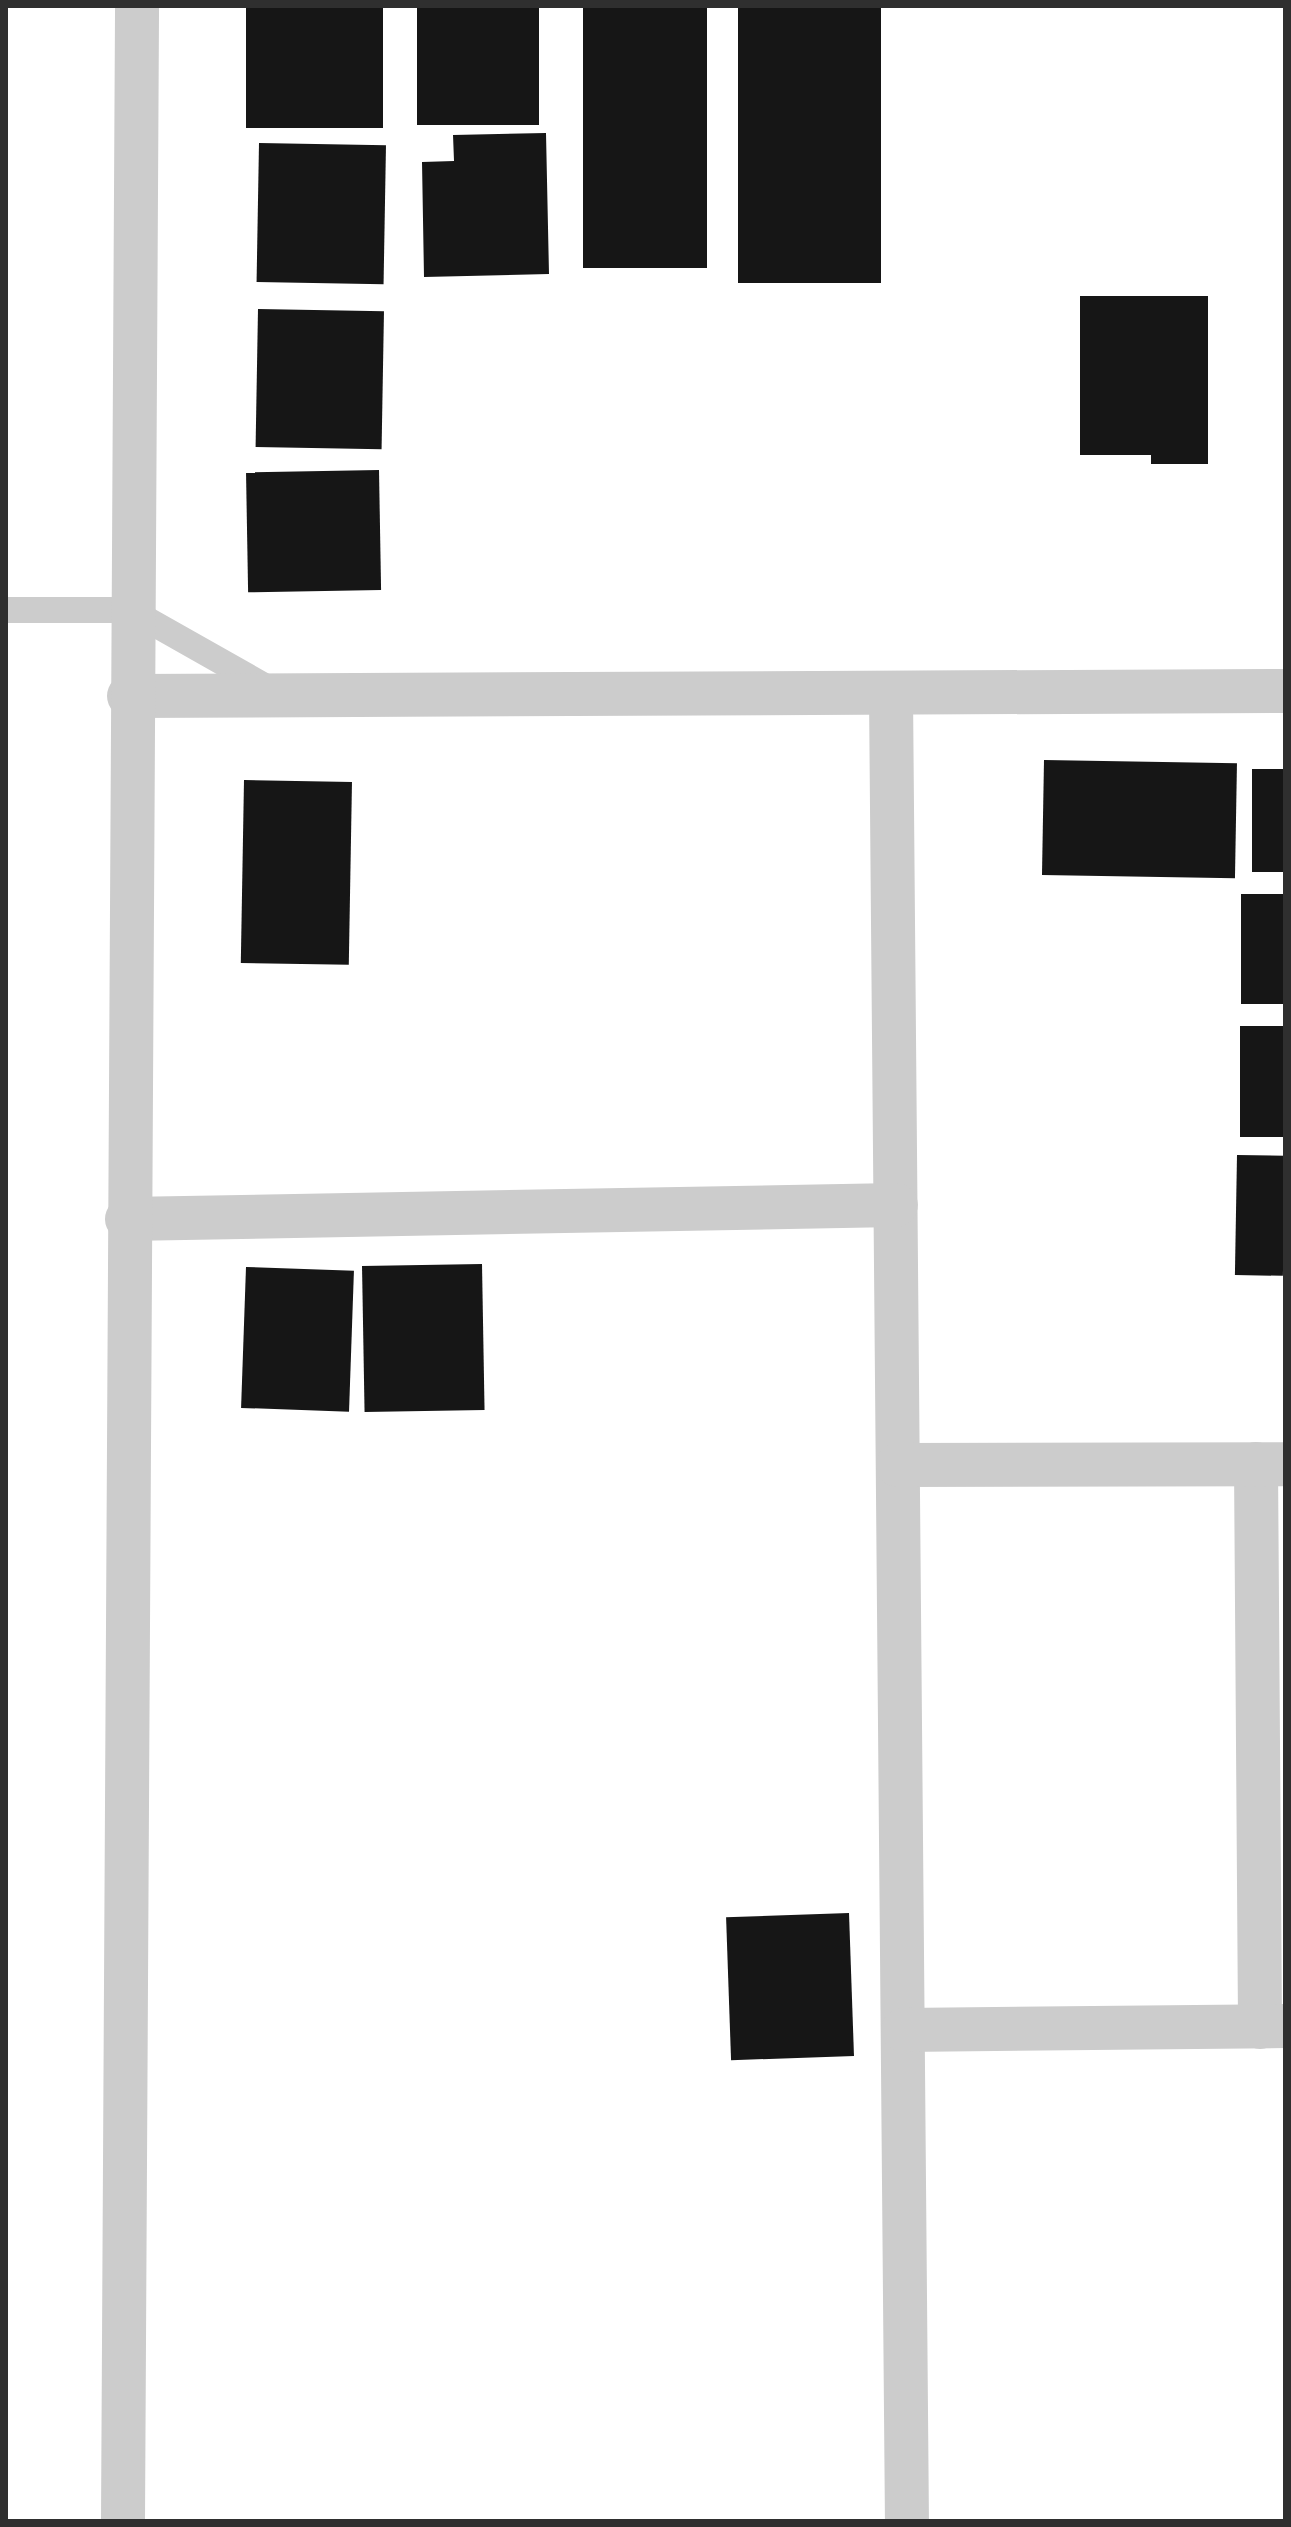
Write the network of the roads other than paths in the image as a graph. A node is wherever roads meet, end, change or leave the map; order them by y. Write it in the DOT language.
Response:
graph roads {
  1 [pos="137,6"];
  2 [pos="6,610"];
  3 [pos="130,610"];
  4 [pos="1285,691"];
  5 [pos="891,693"];
  6 [pos="280,695"];
  7 [pos="129,696"];
  8 [pos="896,1205"];
  9 [pos="127,1219"];
  10 [pos="1271,1464"];
  11 [pos="898,1465"];
  12 [pos="1272,2027"];
  13 [pos="903,2030"];
  14 [pos="123,2521"];
  15 [pos="907,2521"];
  1 -- 3 [label="street"];
  2 -- 3 [label="lane"];
  3 -- 6 [label="lane"];
  3 -- 7 [label="street"];
  4 -- 5 [label="street"];
  5 -- 6 [label="street"];
  5 -- 8 [label="street"];
  6 -- 7 [label="street"];
  7 -- 9 [label="street"];
  8 -- 9 [label="street"];
  8 -- 11 [label="street"];
  9 -- 14 [label="street"];
  10 -- 11 [label="street"];
  10 -- 12 [label="street"];
  11 -- 13 [label="street"];
  12 -- 13 [label="street"];
  13 -- 15 [label="street"];
}
